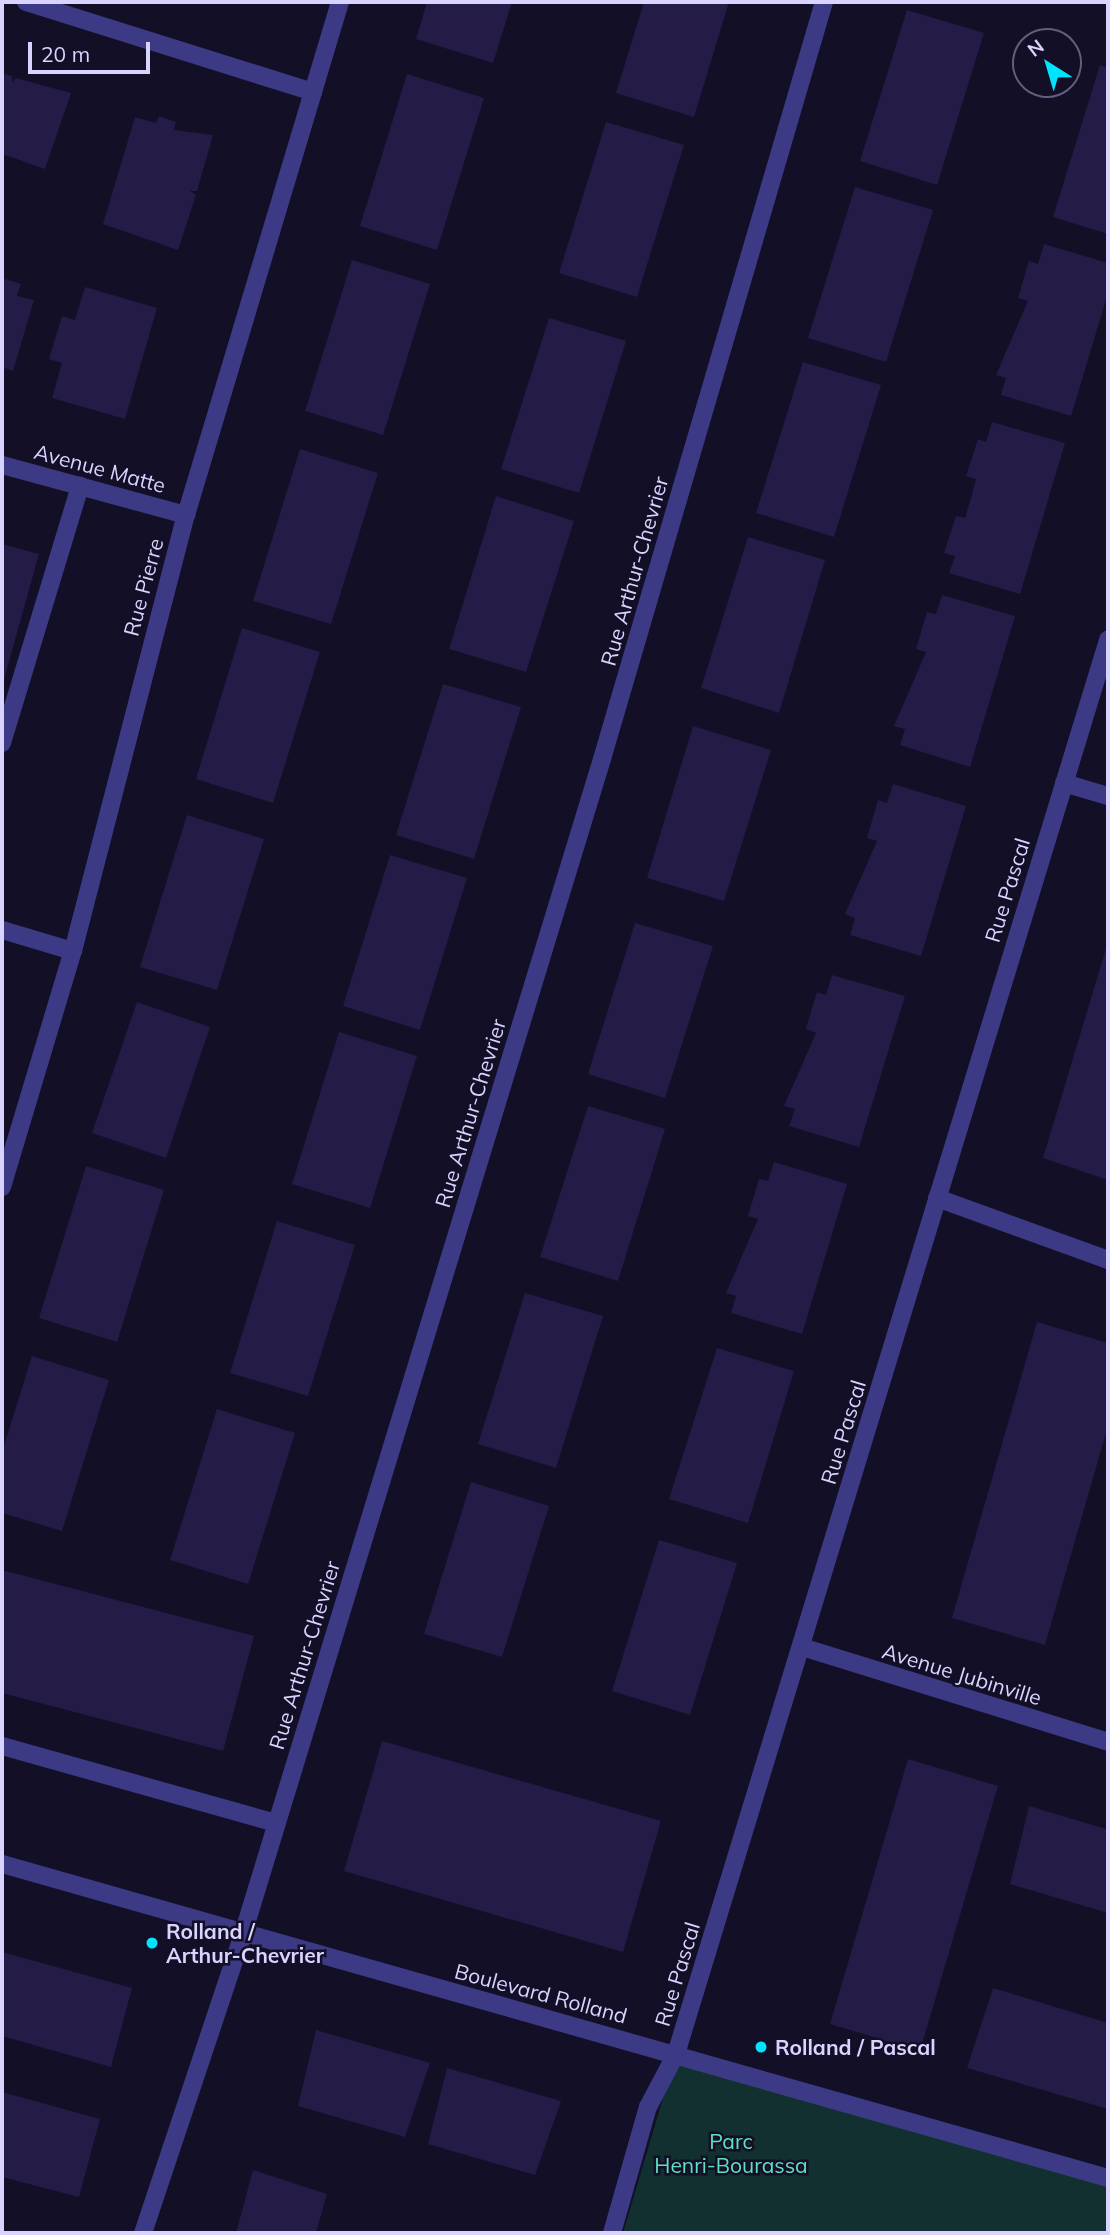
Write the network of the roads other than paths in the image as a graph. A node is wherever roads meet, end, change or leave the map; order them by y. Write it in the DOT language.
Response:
graph roads {
  1 [pos="26,2"];
  2 [pos="340,2"];
  3 [pos="824,2"];
  4 [pos="313,92"];
  5 [pos="2,465"];
  6 [pos="80,486"];
  7 [pos="186,515"];
  8 [pos="1108,640"];
  9 [pos="2,743"];
  10 [pos="1063,783"];
  11 [pos="1108,796"];
  12 [pos="2,930"];
  13 [pos="73,951"];
  14 [pos="2,1187"];
  15 [pos="937,1198"];
  16 [pos="1108,1260"];
  17 [pos="802,1647"];
  18 [pos="1108,1742"];
  19 [pos="2,1746"];
  20 [pos="276,1823"];
  21 [pos="2,1864"];
  22 [pos="243,1934"];
  23 [pos="677,2054"];
  24 [pos="1108,2178"];
  25 [pos="143,2233"];
  26 [pos="612,2233"];
  1 -- 4 [label="street"];
  2 -- 4 [label="street, Rue Pierre"];
  3 -- 20 [label="street, Rue Arthur-Chevrier"];
  4 -- 7 [label="street, Rue Pierre"];
  5 -- 6 [label="street, Avenue Matte"];
  6 -- 7 [label="street, Avenue Matte"];
  6 -- 9 [label="street"];
  7 -- 13 [label="street, Rue Pierre"];
  8 -- 10 [label="street, Rue Pascal"];
  10 -- 11 [label="street"];
  10 -- 15 [label="street, Rue Pascal"];
  12 -- 13 [label="street"];
  13 -- 14 [label="street, Rue Pierre"];
  15 -- 16 [label="street"];
  15 -- 17 [label="street, Rue Pascal"];
  17 -- 18 [label="street, Avenue Jubinville"];
  17 -- 23 [label="street, Rue Pascal"];
  19 -- 20 [label="street"];
  20 -- 22 [label="street, Rue Arthur-Chevrier"];
  21 -- 22 [label="street, Boulevard Rolland"];
  22 -- 23 [label="street, Boulevard Rolland"];
  22 -- 25 [label="street, Rue Arthur-Chevrier"];
  23 -- 24 [label="street, Boulevard Rolland"];
  23 -- 26 [label="street, Rue Pascal"];
}
